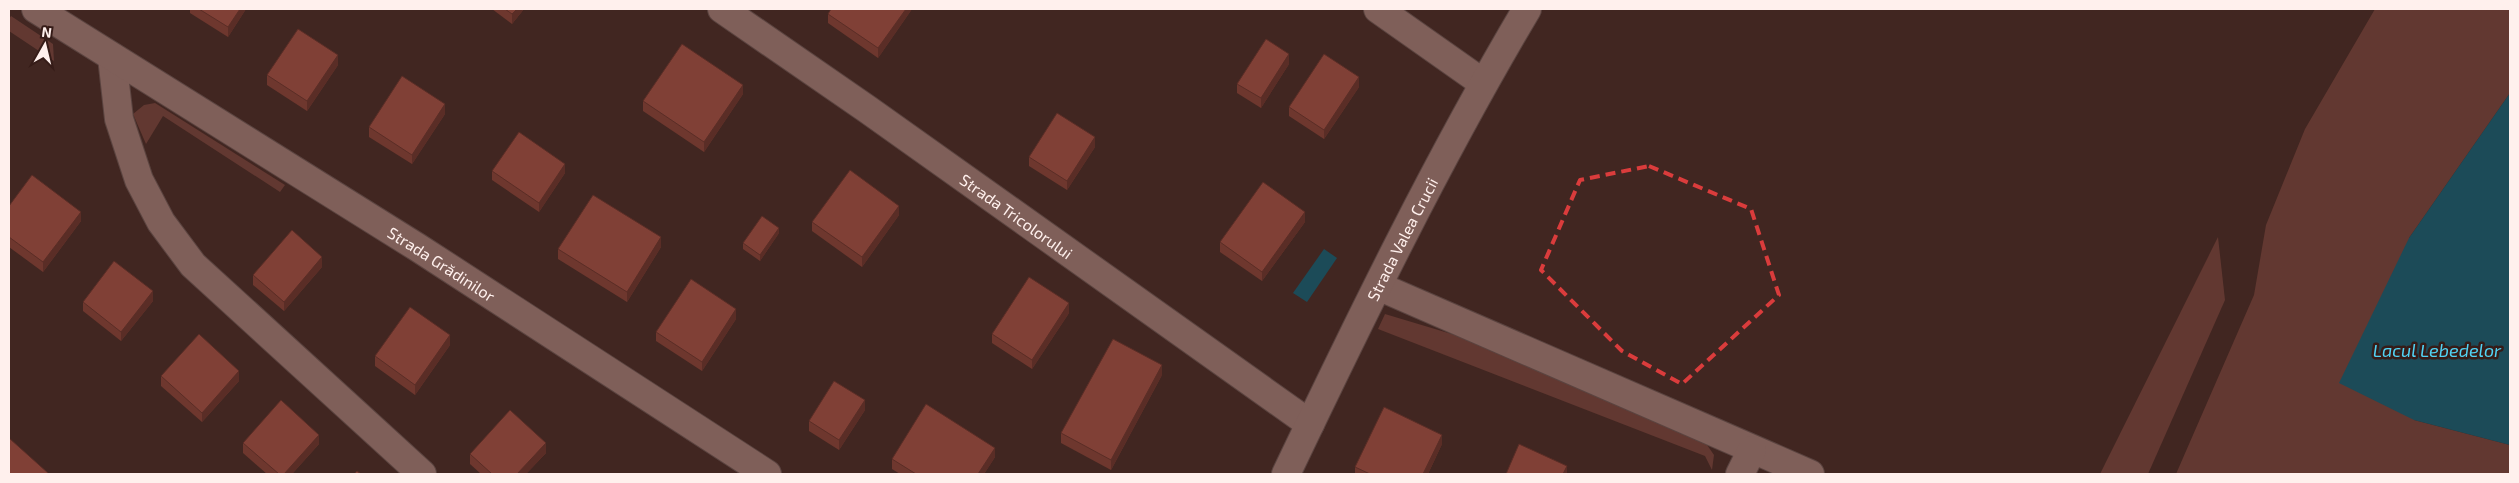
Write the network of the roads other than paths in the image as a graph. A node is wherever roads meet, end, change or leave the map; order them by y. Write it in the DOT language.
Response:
graph roads {
  1 [pos="36,9"];
  2 [pos="722,9"];
  3 [pos="1378,9"];
  4 [pos="1528,9"];
  5 [pos="112,57"];
  6 [pos="1483,83"];
  7 [pos="1378,286"];
  8 [pos="1310,424"];
  9 [pos="1752,450"];
  10 [pos="422,474"];
  11 [pos="767,474"];
  12 [pos="1286,474"];
  13 [pos="1740,474"];
  14 [pos="1810,474"];
  1 -- 5 [label="street, Strada Grădinilor"];
  2 -- 8 [label="street, Strada Tricolorului"];
  3 -- 6 [label="street"];
  4 -- 6 [label="street, Strada Valea Crucii"];
  5 -- 10 [label="street"];
  5 -- 11 [label="street, Strada Grădinilor"];
  6 -- 7 [label="street, Strada Valea Crucii"];
  7 -- 8 [label="street, Strada Valea Crucii"];
  7 -- 9 [label="street"];
  8 -- 12 [label="street, Strada Valea Crucii"];
  9 -- 13 [label="street"];
  9 -- 14 [label="street"];
}
